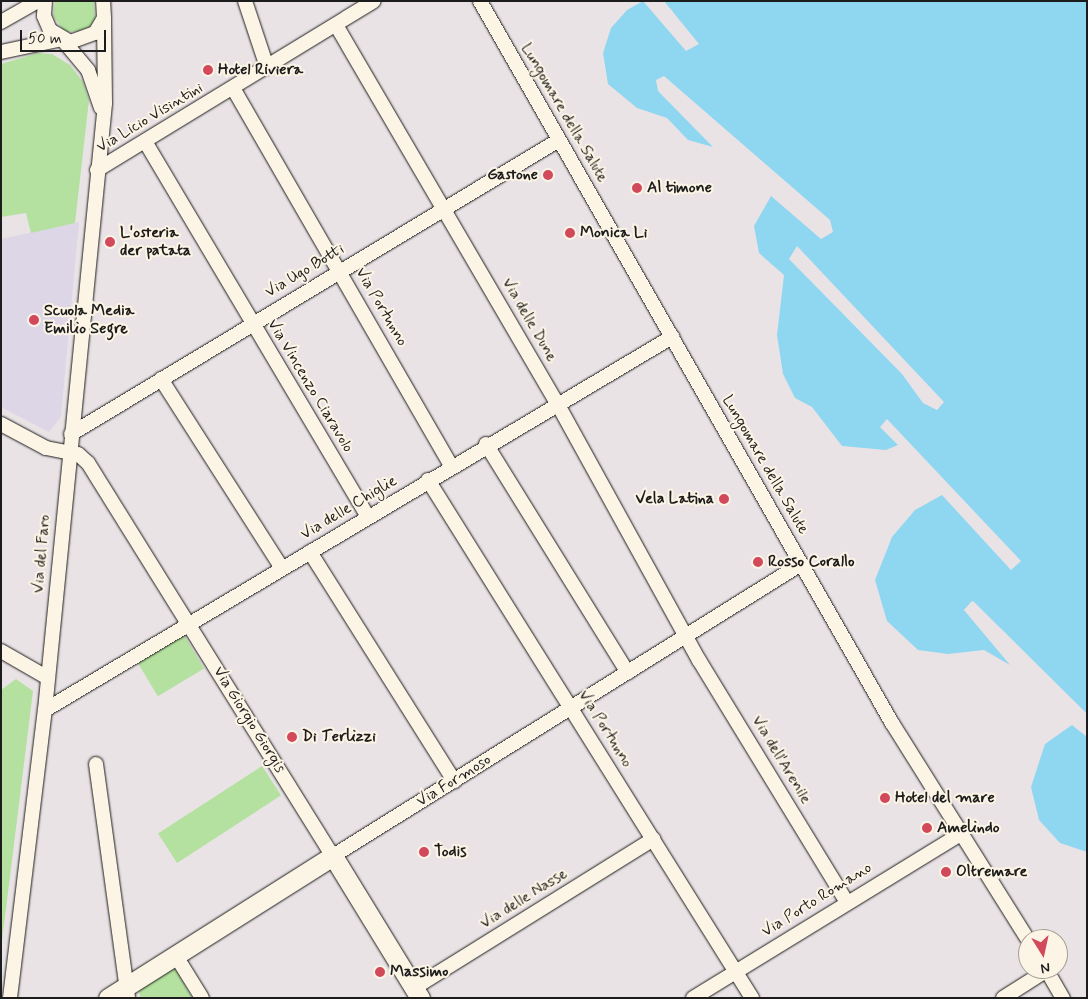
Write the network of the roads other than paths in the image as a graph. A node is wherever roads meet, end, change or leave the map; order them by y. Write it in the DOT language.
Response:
graph roads {
  1 [pos="38,1"];
  2 [pos="45,1"];
  3 [pos="245,1"];
  4 [pos="374,1"];
  5 [pos="480,1"];
  6 [pos="103,2"];
  7 [pos="104,18"];
  8 [pos="1,22"];
  9 [pos="336,25"];
  10 [pos="62,39"];
  11 [pos="1,52"];
  12 [pos="268,68"];
  13 [pos="233,88"];
  14 [pos="103,114"];
  15 [pos="559,140"];
  16 [pos="146,143"];
  17 [pos="97,170"];
  18 [pos="444,209"];
  19 [pos="340,271"];
  20 [pos="252,325"];
  21 [pos="672,337"];
  22 [pos="161,379"];
  23 [pos="557,403"];
  24 [pos="1,424"];
  25 [pos="71,434"];
  26 [pos="486,444"];
  27 [pos="70,452"];
  28 [pos="451,465"];
  29 [pos="428,480"];
  30 [pos="368,517"];
  31 [pos="310,552"];
  32 [pos="801,564"];
  33 [pos="282,568"];
  34 [pos="188,624"];
  35 [pos="686,636"];
  36 [pos="1,651"];
  37 [pos="628,673"];
  38 [pos="48,678"];
  39 [pos="571,707"];
  40 [pos="45,710"];
  41 [pos="96,764"];
  42 [pos="454,782"];
  43 [pos="961,834"];
  44 [pos="653,839"];
  45 [pos="333,856"];
  46 [pos="847,902"];
  47 [pos="1021,929"];
  48 [pos="176,956"];
  49 [pos="736,971"];
  50 [pos="1033,979"];
  51 [pos="1052,979"];
  52 [pos="127,992"];
  53 [pos="417,993"];
  54 [pos="10,998"];
  55 [pos="108,998"];
  56 [pos="202,998"];
  57 [pos="693,998"];
  58 [pos="752,998"];
  59 [pos="1003,998"];
  60 [pos="1063,998"];
  1 -- 8 [label="street"];
  2 -- 10 [label="street"];
  3 -- 12 [label="street"];
  4 -- 9 [label="street, Via Licio Visintini"];
  5 -- 15 [label="street, Lungomare della Salute"];
  6 -- 7 [label="street, Via del Faro"];
  7 -- 10 [label="street"];
  7 -- 14 [label="street, Via del Faro"];
  9 -- 12 [label="street, Via Licio Visintini"];
  9 -- 18 [label="street, Via delle Dune"];
  10 -- 11 [label="street"];
  10 -- 14 [label="street"];
  12 -- 13 [label="street, Via Licio Visintini"];
  13 -- 16 [label="street, Via Licio Visintini"];
  13 -- 19 [label="street, Via Portunno"];
  14 -- 17 [label="street, Via del Faro"];
  15 -- 18 [label="street, Via Ugo Botti"];
  15 -- 21 [label="street, Lungomare della Salute"];
  16 -- 17 [label="street, Via Licio Visintini"];
  16 -- 20 [label="street, Via Vincenzo Ciaravolo"];
  17 -- 25 [label="street, Via del Faro"];
  18 -- 19 [label="street, Via Ugo Botti"];
  18 -- 23 [label="street, Via delle Dune"];
  19 -- 20 [label="street, Via Ugo Botti"];
  19 -- 28 [label="street, Via Portunno"];
  20 -- 22 [label="street, Via Ugo Botti"];
  20 -- 30 [label="street, Via Vincenzo Ciaravolo"];
  21 -- 23 [label="street, Via delle Chiglie"];
  21 -- 32 [label="street, Lungomare della Salute"];
  22 -- 25 [label="street, Via Ugo Botti"];
  22 -- 33 [label="street"];
  23 -- 26 [label="street, Via delle Chiglie"];
  23 -- 35 [label="street, Via delle Dune"];
  24 -- 27 [label="street"];
  25 -- 27 [label="street, Via del Faro"];
  26 -- 28 [label="street, Via delle Chiglie"];
  26 -- 37 [label="street"];
  27 -- 34 [label="street, Via Giorgio Giorgis"];
  27 -- 38 [label="street, Via del Faro"];
  28 -- 29 [label="street, Via delle Chiglie"];
  29 -- 30 [label="street, Via delle Chiglie"];
  29 -- 39 [label="street, Via Portunno"];
  30 -- 31 [label="street, Via delle Chiglie"];
  31 -- 33 [label="street, Via delle Chiglie"];
  31 -- 42 [label="street"];
  32 -- 35 [label="street, Via Formoso"];
  32 -- 43 [label="street, Lungomare della Salute"];
  33 -- 34 [label="street, Via delle Chiglie"];
  34 -- 40 [label="street, Via delle Chiglie"];
  34 -- 45 [label="street, Via Giorgio Giorgis"];
  35 -- 37 [label="street, Via Formoso"];
  35 -- 46 [label="street, Via dell'Arenile"];
  36 -- 38 [label="street"];
  37 -- 39 [label="street, Via Formoso"];
  38 -- 40 [label="street, Via del Faro"];
  39 -- 42 [label="street, Via Formoso"];
  39 -- 44 [label="street, Via Portunno"];
  40 -- 54 [label="street, Via del Faro"];
  41 -- 52 [label="street"];
  42 -- 45 [label="street, Via Formoso"];
  43 -- 46 [label="street, Via Porto Romano"];
  43 -- 47 [label="street, Lungomare della Salute"];
  44 -- 49 [label="street, Via Portunno"];
  44 -- 53 [label="street, Via delle Nasse"];
  45 -- 48 [label="street, Via Formoso"];
  45 -- 53 [label="street, Via Giorgio Giorgis"];
  46 -- 49 [label="street, Via Porto Romano"];
  48 -- 52 [label="street, Via Formoso"];
  48 -- 56 [label="street"];
  49 -- 57 [label="street, Via Porto Romano"];
  49 -- 58 [label="street, Via Portunno"];
  50 -- 59 [label="street"];
  51 -- 60 [label="street"];
  52 -- 55 [label="street, Via Formoso"];
}
